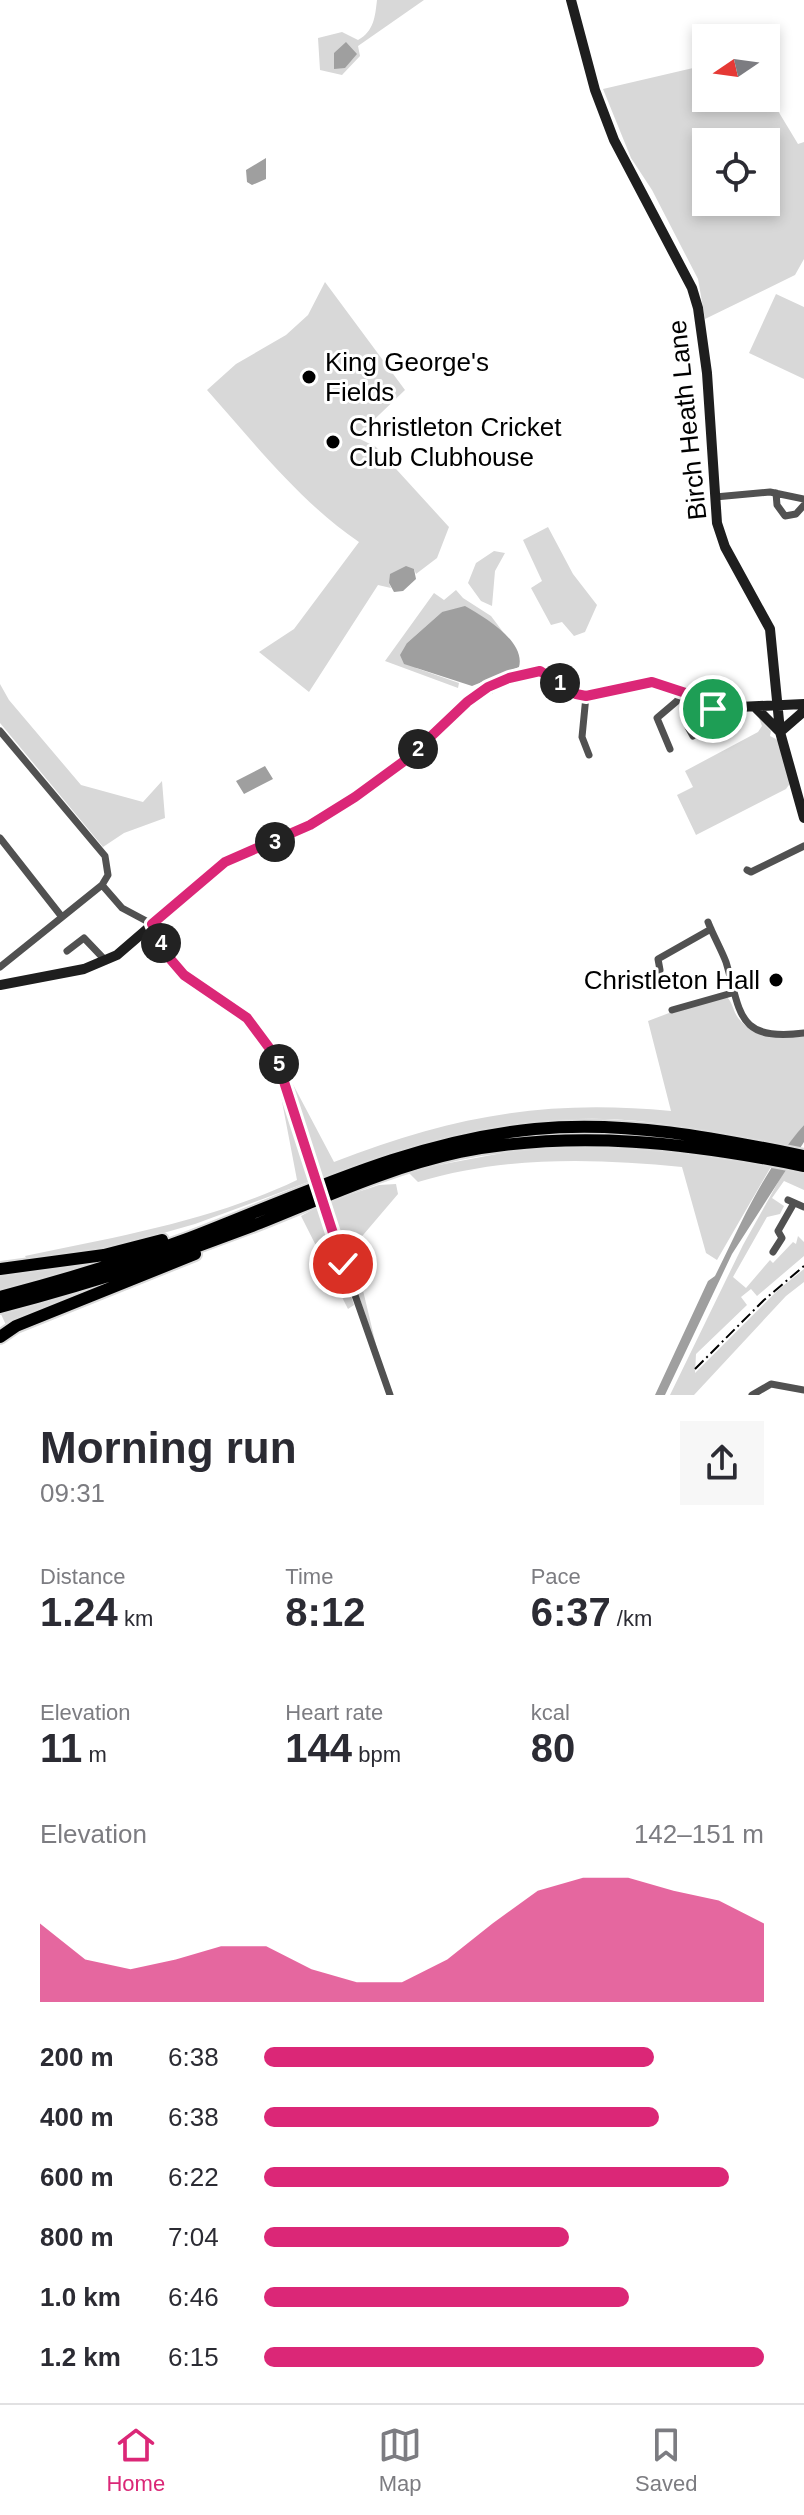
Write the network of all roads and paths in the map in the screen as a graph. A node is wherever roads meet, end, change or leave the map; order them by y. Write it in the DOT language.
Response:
graph roads {
  1 [pos="571,0"];
  2 [pos="776,493"];
  3 [pos="715,497"];
  4 [pos="804,502"];
  5 [pos="682,691"];
  6 [pos="586,696"];
  7 [pos="716,703"];
  8 [pos="804,704"];
  9 [pos="779,706"];
  10 [pos="756,708"];
  11 [pos="804,711"];
  12 [pos="0,731"];
  13 [pos="780,731"];
  14 [pos="693,736"];
  15 [pos="675,737"];
  16 [pos="589,755"];
  17 [pos="804,818"];
  18 [pos="0,838"];
  19 [pos="804,846"];
  20 [pos="747,870"];
  21 [pos="102,885"];
  22 [pos="62,917"];
  23 [pos="152,924"];
  24 [pos="67,951"];
  25 [pos="105,960"];
  26 [pos="0,967"];
  27 [pos="660,970"];
  28 [pos="0,985"];
  29 [pos="732,993"];
  30 [pos="672,1010"];
  31 [pos="804,1033"];
  32 [pos="764,1153"];
  33 [pos="803,1162"];
  34 [pos="267,1207"];
  35 [pos="804,1207"];
  36 [pos="262,1222"];
  37 [pos="773,1252"];
  38 [pos="0,1269"];
  39 [pos="0,1297"];
  40 [pos="0,1307"];
  41 [pos="0,1337"];
  42 [pos="804,1390"];
  43 [pos="390,1395"];
  44 [pos="752,1395"];
  1 -- 3 [label="street, Birch Heath Lane"];
  2 -- 3 [label="street"];
  2 -- 4 [label="street"];
  2 -- 4 [label="street"];
  3 -- 9 [label="street, Birch Heath Lane"];
  5 -- 6 [label="street"];
  5 -- 7 [label="street"];
  5 -- 15 [label="street"];
  6 -- 16 [label="street"];
  6 -- 23 [label="street"];
  7 -- 10 [label="street"];
  7 -- 14 [label="street"];
  8 -- 9 [label="street"];
  9 -- 10 [label="street"];
  9 -- 13 [label="street, Birch Heath Lane"];
  10 -- 13 [label="street"];
  11 -- 13 [label="street"];
  12 -- 21 [label="street"];
  13 -- 17 [label="street, Birch Heath Lane"];
  18 -- 22 [label="street"];
  19 -- 20 [label="street"];
  21 -- 22 [label="street"];
  21 -- 23 [label="street"];
  22 -- 26 [label="street"];
  23 -- 25 [label="street"];
  23 -- 43 [label="street, bridge"];
  24 -- 25 [label="street"];
  25 -- 28 [label="street"];
  27 -- 29 [label="street"];
  29 -- 30 [label="street"];
  29 -- 31 [label="street"];
  32 -- 33 [label="highway"];
  32 -- 34 [label="highway"];
  32 -- 36 [label="highway"];
  34 -- 38 [label="highway"];
  34 -- 39 [label="highway"];
  35 -- 37 [label="street"];
  36 -- 40 [label="highway"];
  36 -- 41 [label="highway"];
  42 -- 44 [label="street"];
}
